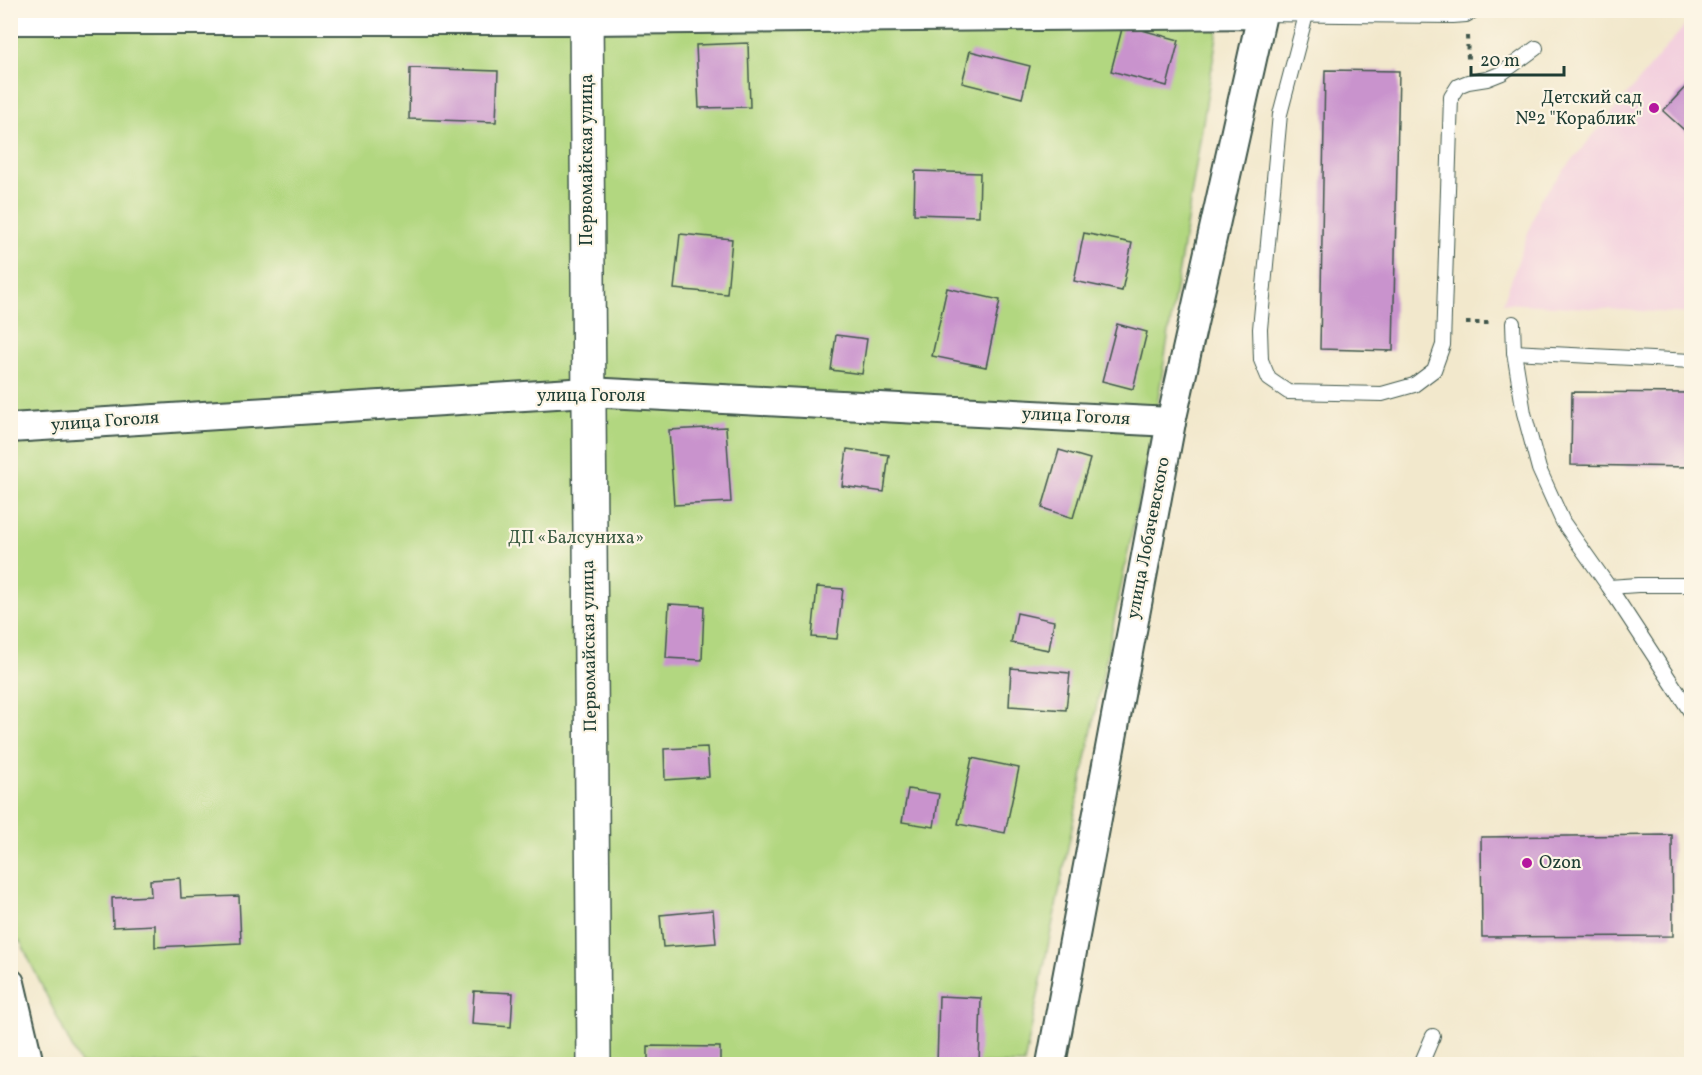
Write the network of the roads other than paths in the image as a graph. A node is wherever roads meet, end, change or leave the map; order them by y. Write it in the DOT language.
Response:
graph roads {
  1 [pos="1342,13"];
  2 [pos="1470,13"];
  3 [pos="1262,14"];
  4 [pos="586,15"];
  5 [pos="1306,15"];
  6 [pos="10,20"];
  7 [pos="1536,48"];
  8 [pos="1513,323"];
  9 [pos="1514,352"];
  10 [pos="1692,361"];
  11 [pos="588,392"];
  12 [pos="1171,422"];
  13 [pos="10,428"];
  14 [pos="1692,585"];
  15 [pos="1609,588"];
  16 [pos="1692,714"];
  17 [pos="10,983"];
  18 [pos="1433,1036"];
  19 [pos="28,1065"];
  20 [pos="594,1065"];
  21 [pos="1051,1065"];
  22 [pos="1422,1065"];
  1 -- 2 [label="lane"];
  1 -- 5 [label="lane"];
  3 -- 4 [label="street"];
  3 -- 5 [label="lane"];
  3 -- 12 [label="street, улица Лобачевского"];
  4 -- 6 [label="street"];
  4 -- 11 [label="street, Первомайская улица"];
  5 -- 7 [label="lane"];
  8 -- 9 [label="lane"];
  9 -- 10 [label="lane"];
  9 -- 15 [label="lane"];
  11 -- 12 [label="street, улица Гоголя"];
  11 -- 13 [label="street, улица Гоголя"];
  11 -- 20 [label="street, Первомайская улица"];
  12 -- 21 [label="street, улица Лобачевского"];
  14 -- 15 [label="lane"];
  15 -- 16 [label="lane"];
  17 -- 19 [label="street"];
  18 -- 22 [label="lane"];
}
